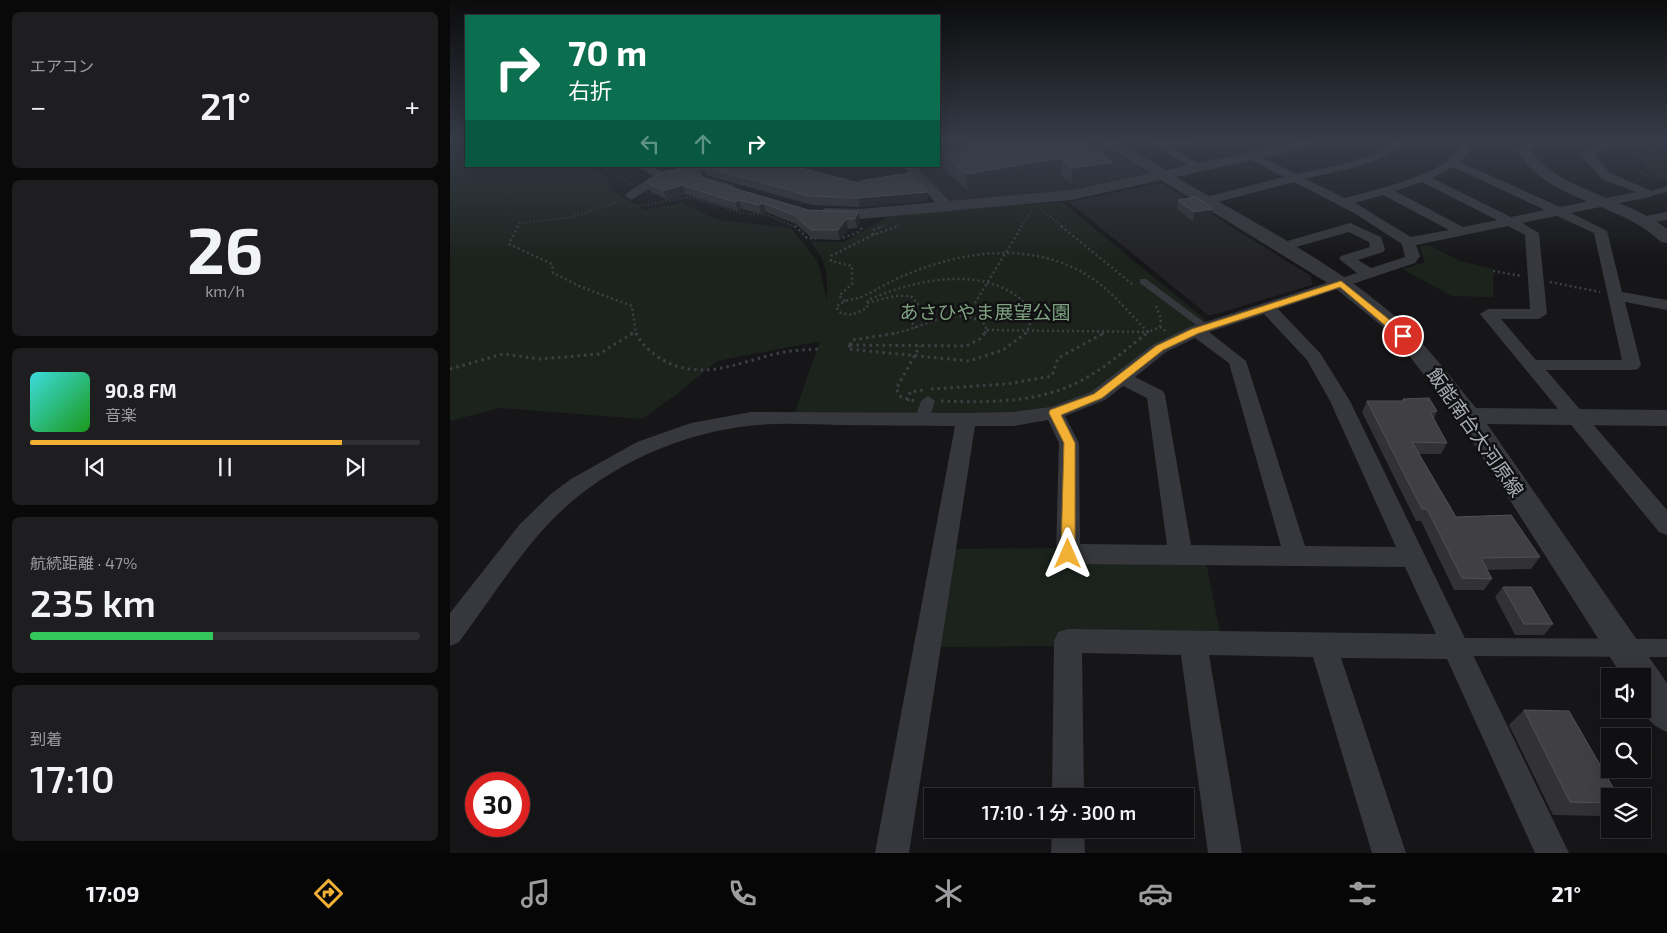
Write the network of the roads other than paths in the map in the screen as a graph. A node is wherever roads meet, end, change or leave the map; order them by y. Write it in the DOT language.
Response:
graph roads {
  1 [pos="653,182"];
  2 [pos="707,182"];
  3 [pos="880,182"];
  4 [pos="923,182"];
  5 [pos="1137,182"];
  6 [pos="1175,182"];
  7 [pos="1280,182"];
  8 [pos="1304,182"];
  9 [pos="1408,182"];
  10 [pos="1431,182"];
  11 [pos="1494,182"];
  12 [pos="1560,182"];
  13 [pos="1621,182"];
  14 [pos="876,183"];
  15 [pos="1667,189"];
  16 [pos="1384,190"];
  17 [pos="742,192"];
  18 [pos="1650,193"];
  19 [pos="629,197"];
  20 [pos="1206,200"];
  21 [pos="1344,202"];
  22 [pos="1608,202"];
  23 [pos="946,206"];
  24 [pos="811,212"];
  25 [pos="1559,212"];
  26 [pos="1667,216"];
  27 [pos="1645,220"];
  28 [pos="1512,223"];
  29 [pos="1463,232"];
  30 [pos="1667,238"];
  31 [pos="1409,242"];
  32 [pos="1282,248"];
  33 [pos="1370,274"];
  34 [pos="1143,281"];
  35 [pos="1341,283"];
  36 [pos="1614,295"];
  37 [pos="1667,305"];
  38 [pos="1267,307"];
  39 [pos="1201,330"];
  40 [pos="1531,365"];
  41 [pos="1123,378"];
  42 [pos="1054,413"];
  43 [pos="1469,416"];
  44 [pos="1576,418"];
  45 [pos="1666,419"];
  46 [pos="966,420"];
  47 [pos="1667,526"];
  48 [pos="1181,556"];
  49 [pos="1296,556"];
  50 [pos="1413,557"];
  51 [pos="450,634"];
  52 [pos="1193,643"];
  53 [pos="1324,645"];
  54 [pos="1456,647"];
  55 [pos="1623,648"];
  56 [pos="1667,648"];
  57 [pos="1636,668"];
  58 [pos="1651,690"];
  59 [pos="1667,714"];
  60 [pos="1068,788"];
  61 [pos="1068,838"];
  62 [pos="892,853"];
  63 [pos="1068,853"];
  64 [pos="1225,853"];
  65 [pos="1389,853"];
  66 [pos="1552,853"];
  1 -- 19 [label="street"];
  2 -- 17 [label="street"];
  3 -- 14 [label="street"];
  4 -- 23 [label="street"];
  5 -- 23 [label="street"];
  6 -- 20 [label="street, 飯能南台大河原線"];
  7 -- 20 [label="street"];
  8 -- 21 [label="street"];
  9 -- 16 [label="street"];
  10 -- 28 [label="street"];
  11 -- 25 [label="street"];
  12 -- 22 [label="street"];
  13 -- 18 [label="street"];
  15 -- 18 [label="street"];
  16 -- 21 [label="street"];
  16 -- 29 [label="street"];
  18 -- 22 [label="street"];
  20 -- 32 [label="street, 飯能南台大河原線"];
  21 -- 31 [label="street"];
  22 -- 25 [label="street"];
  22 -- 27 [label="street"];
  23 -- 24 [label="street"];
  25 -- 28 [label="street"];
  25 -- 36 [label="street"];
  26 -- 27 [label="street"];
  27 -- 30 [label="street"];
  28 -- 29 [label="street"];
  28 -- 40 [label="street"];
  29 -- 31 [label="street"];
  31 -- 33 [label="street"];
  32 -- 33 [label="street"];
  32 -- 35 [label="street, 飯能南台大河原線"];
  33 -- 35 [label="street"];
  34 -- 39 [label="lane"];
  35 -- 38 [label="street"];
  35 -- 43 [label="street, 飯能南台大河原線"];
  36 -- 37 [label="street"];
  36 -- 40 [label="street"];
  38 -- 39 [label="street"];
  38 -- 50 [label="street"];
  39 -- 41 [label="street"];
  39 -- 49 [label="street"];
  40 -- 44 [label="street"];
  41 -- 42 [label="street"];
  41 -- 48 [label="street"];
  42 -- 46 [label="street"];
  42 -- 48 [label="street"];
  43 -- 44 [label="street"];
  43 -- 55 [label="street, 飯能南台大河原線"];
  44 -- 45 [label="street"];
  44 -- 47 [label="street"];
  46 -- 51 [label="street"];
  46 -- 62 [label="street"];
  48 -- 49 [label="street"];
  49 -- 50 [label="street"];
  50 -- 54 [label="street"];
  52 -- 53 [label="street"];
  52 -- 60 [label="street"];
  52 -- 64 [label="street"];
  53 -- 54 [label="street"];
  53 -- 65 [label="street"];
  54 -- 55 [label="street"];
  54 -- 66 [label="street"];
  55 -- 56 [label="street"];
  55 -- 57 [label="street, 飯能南台大河原線"];
  58 -- 59 [label="street, 飯能南台大河原線"];
  61 -- 63 [label="street"];
}
